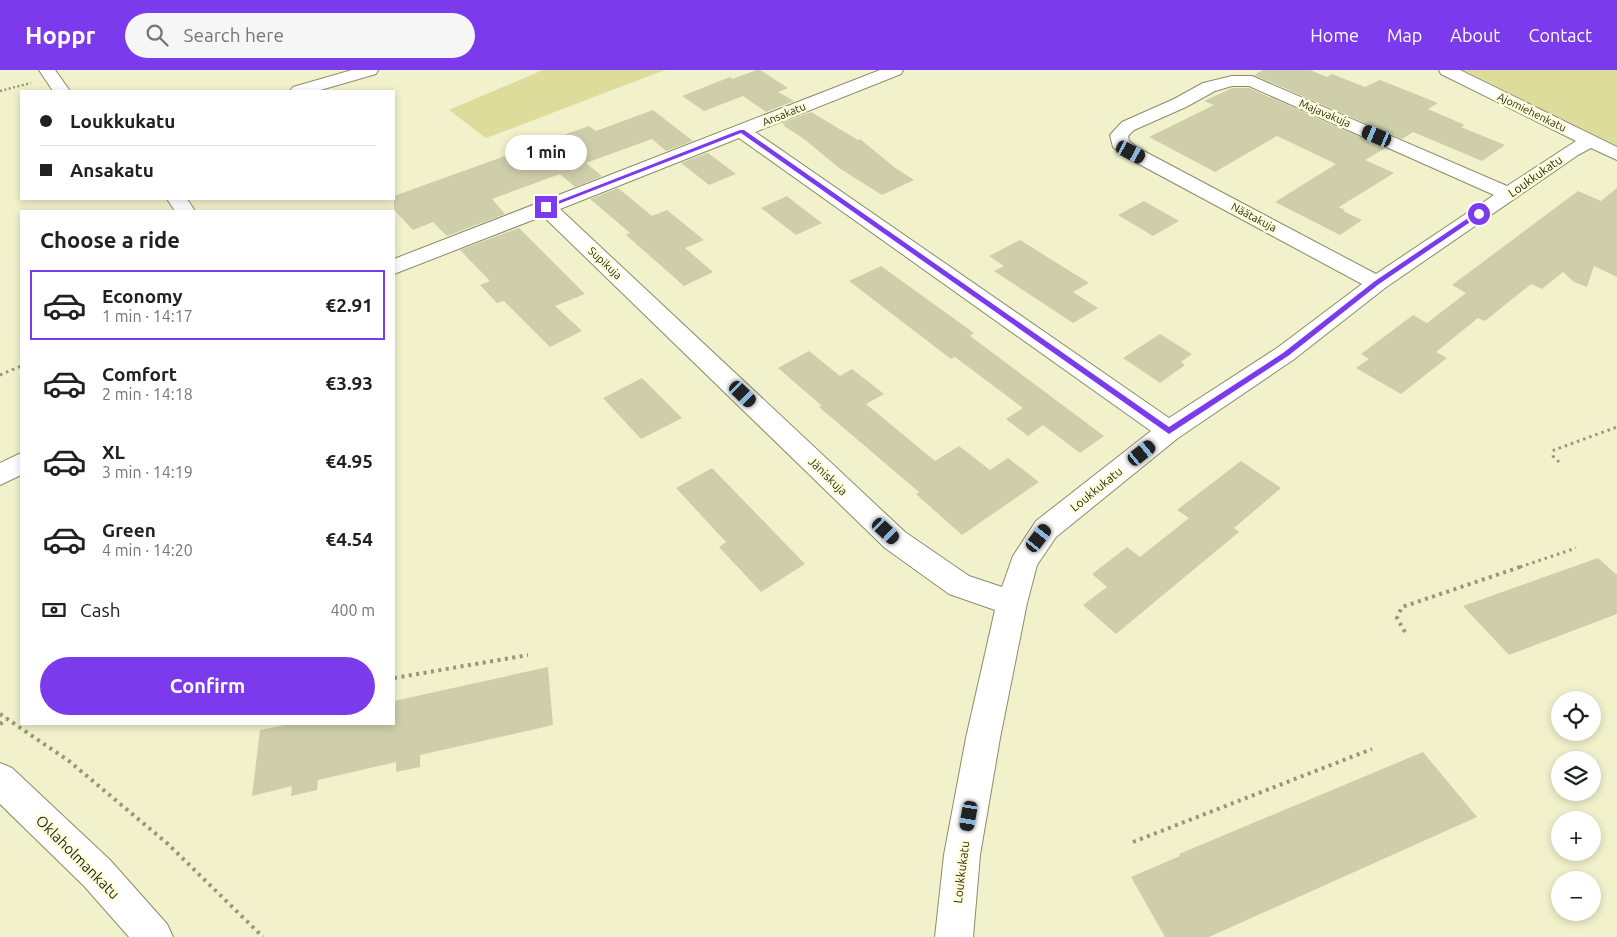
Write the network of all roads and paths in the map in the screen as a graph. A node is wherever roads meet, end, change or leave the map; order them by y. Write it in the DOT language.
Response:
graph roads {
  1 [pos="370,70"];
  2 [pos="895,70"];
  3 [pos="1447,70"];
  4 [pos="53,79"];
  5 [pos="302,90"];
  6 [pos="0,91"];
  7 [pos="742,131"];
  8 [pos="1591,141"];
  9 [pos="1131,152"];
  10 [pos="1617,154"];
  11 [pos="1509,194"];
  12 [pos="546,207"];
  13 [pos="395,267"];
  14 [pos="1377,283"];
  15 [pos="664,319"];
  16 [pos="20,366"];
  17 [pos="0,375"];
  18 [pos="1617,427"];
  19 [pos="1169,431"];
  20 [pos="1558,462"];
  21 [pos="20,464"];
  22 [pos="0,475"];
  23 [pos="1576,548"];
  24 [pos="1012,604"];
  25 [pos="1405,632"];
  26 [pos="528,655"];
  27 [pos="395,678"];
  28 [pos="0,714"];
  29 [pos="7,719"];
  30 [pos="0,724"];
  31 [pos="1372,749"];
  32 [pos="0,780"];
  33 [pos="1133,842"];
  34 [pos="154,937"];
  35 [pos="263,937"];
  36 [pos="954,937"];
  1 -- 5 [label="street"];
  2 -- 7 [label="street, Ansakatu"];
  3 -- 8 [label="street, Ajomiehenkatu"];
  4 -- 6 [label="path"];
  7 -- 12 [label="street, Ansakatu"];
  7 -- 19 [label="street"];
  8 -- 10 [label="street, Ajomiehenkatu"];
  8 -- 11 [label="street, Loukkukatu"];
  9 -- 11 [label="street, Majavakuja"];
  9 -- 14 [label="street, Näätakuja"];
  11 -- 14 [label="street, Loukkukatu"];
  12 -- 13 [label="street, Ansakatu"];
  12 -- 15 [label="street, Supikuja"];
  14 -- 19 [label="street, Loukkukatu"];
  15 -- 24 [label="street, Jäniskuja"];
  16 -- 17 [label="path"];
  18 -- 20 [label="path"];
  19 -- 24 [label="street, Loukkukatu"];
  21 -- 22 [label="street"];
  23 -- 25 [label="path"];
  24 -- 36 [label="street, Loukkukatu"];
  26 -- 27 [label="path"];
  28 -- 29 [label="path"];
  29 -- 30 [label="path"];
  29 -- 35 [label="path"];
  31 -- 33 [label="path"];
  32 -- 34 [label="street, Oklaholmankatu"];
}
